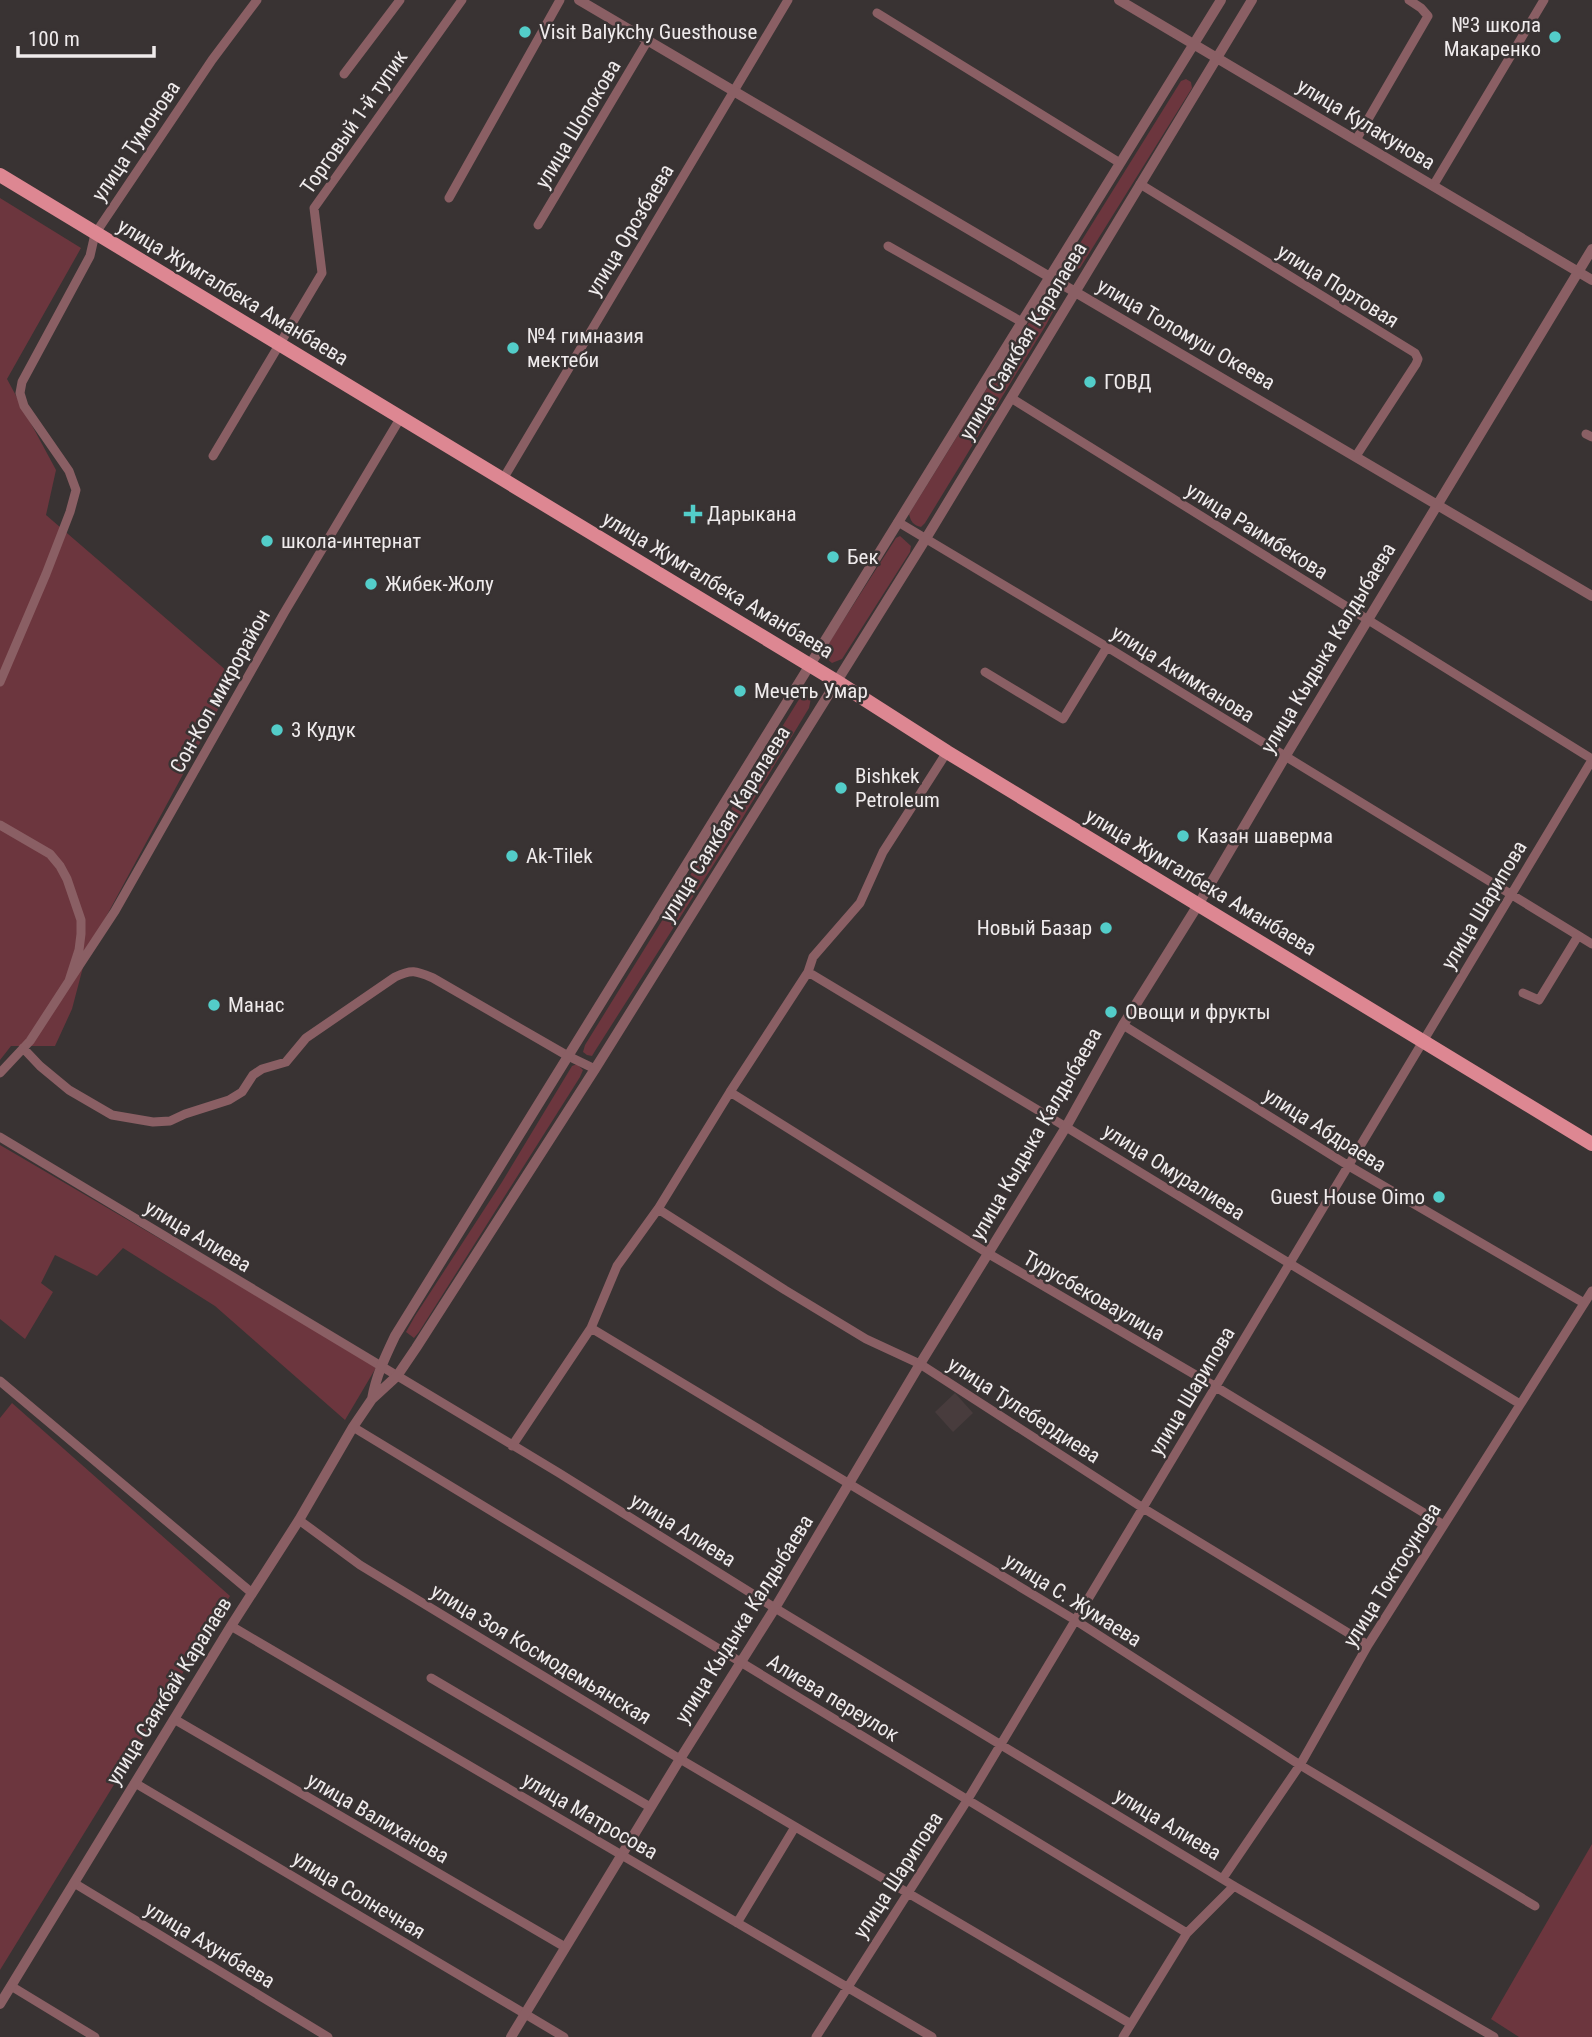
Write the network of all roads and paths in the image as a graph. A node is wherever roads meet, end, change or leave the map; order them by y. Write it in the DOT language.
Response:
graph roads {
  1 [pos="257,0"];
  2 [pos="400,0"];
  3 [pos="462,0"];
  4 [pos="560,0"];
  5 [pos="579,0"];
  6 [pos="788,0"];
  7 [pos="1119,0"];
  8 [pos="1221,0"];
  9 [pos="1252,0"];
  10 [pos="1409,0"];
  11 [pos="1544,0"];
  12 [pos="877,13"];
  13 [pos="648,40"];
  14 [pos="1194,44"];
  15 [pos="1217,58"];
  16 [pos="344,74"];
  17 [pos="734,91"];
  18 [pos="1356,141"];
  19 [pos="1120,163"];
  20 [pos="0,175"];
  21 [pos="1140,184"];
  22 [pos="1433,186"];
  23 [pos="449,198"];
  24 [pos="538,225"];
  25 [pos="95,233"];
  26 [pos="888,246"];
  27 [pos="1592,249"];
  28 [pos="1578,272"];
  29 [pos="1050,276"];
  30 [pos="1592,280"];
  31 [pos="1075,291"];
  32 [pos="1022,323"];
  33 [pos="278,344"];
  34 [pos="1011,398"];
  35 [pos="401,417"];
  36 [pos="213,456"];
  37 [pos="1356,456"];
  38 [pos="503,479"];
  39 [pos="1438,504"];
  40 [pos="898,522"];
  41 [pos="925,540"];
  42 [pos="1592,596"];
  43 [pos="1368,620"];
  44 [pos="1107,647"];
  45 [pos="809,665"];
  46 [pos="985,672"];
  47 [pos="836,681"];
  48 [pos="0,682"];
  49 [pos="947,752"];
  50 [pos="1285,757"];
  51 [pos="1592,759"];
  52 [pos="0,825"];
  53 [pos="1511,896"];
  54 [pos="1198,905"];
  55 [pos="1578,936"];
  56 [pos="1592,944"];
  57 [pos="808,972"];
  58 [pos="69,981"];
  59 [pos="1523,993"];
  60 [pos="1123,1025"];
  61 [pos="1423,1041"];
  62 [pos="23,1048"];
  63 [pos="568,1056"];
  64 [pos="595,1069"];
  65 [pos="0,1073"];
  66 [pos="730,1091"];
  67 [pos="1066,1127"];
  68 [pos="0,1138"];
  69 [pos="1592,1144"];
  70 [pos="1349,1166"];
  71 [pos="658,1209"];
  72 [pos="989,1254"];
  73 [pos="1289,1264"];
  74 [pos="1592,1291"];
  75 [pos="1584,1303"];
  76 [pos="592,1328"];
  77 [pos="920,1364"];
  78 [pos="380,1367"];
  79 [pos="397,1376"];
  80 [pos="0,1381"];
  81 [pos="1216,1387"];
  82 [pos="372,1399"];
  83 [pos="1520,1404"];
  84 [pos="353,1427"];
  85 [pos="512,1446"];
  86 [pos="849,1484"];
  87 [pos="1143,1508"];
  88 [pos="299,1520"];
  89 [pos="1444,1525"];
  90 [pos="252,1593"];
  91 [pos="775,1608"];
  92 [pos="1075,1620"];
  93 [pos="231,1626"];
  94 [pos="1368,1645"];
  95 [pos="741,1663"];
  96 [pos="431,1678"];
  97 [pos="174,1719"];
  98 [pos="1001,1744"];
  99 [pos="680,1759"];
  100 [pos="1300,1765"];
  101 [pos="135,1783"];
  102 [pos="968,1799"];
  103 [pos="650,1807"];
  104 [pos="795,1827"];
  105 [pos="621,1855"];
  106 [pos="1223,1878"];
  107 [pos="74,1883"];
  108 [pos="1234,1886"];
  109 [pos="907,1893"];
  110 [pos="1535,1906"];
  111 [pos="737,1923"];
  112 [pos="1187,1933"];
  113 [pos="565,1947"];
  114 [pos="11,1986"];
  115 [pos="848,1987"];
  116 [pos="0,2004"];
  117 [pos="525,2014"];
  118 [pos="1131,2024"];
  119 [pos="95,2037"];
  120 [pos="328,2037"];
  121 [pos="510,2037"];
  122 [pos="564,2037"];
  123 [pos="816,2037"];
  124 [pos="932,2037"];
  125 [pos="1123,2037"];
  126 [pos="1493,2037"];
  1 -- 25 [label="street, улица Тумонова"];
  2 -- 16 [label="street"];
  3 -- 33 [label="street, Торговый 1-й тупик"];
  4 -- 23 [label="street"];
  5 -- 13 [label="street, улица Толомуш Океева"];
  6 -- 17 [label="street, улица Орозбаева"];
  7 -- 14 [label="street, улица Кулакунова"];
  8 -- 14 [label="street, улица Саякбая Каралаева"];
  9 -- 15 [label="street, улица Саякбая Каралаева"];
  10 -- 18 [label="street"];
  11 -- 22 [label="street"];
  12 -- 19 [label="street"];
  13 -- 17 [label="street, улица Толомуш Океева"];
  13 -- 24 [label="street, улица Шопокова"];
  14 -- 15 [label="street, улица Кулакунова"];
  14 -- 19 [label="street, улица Саякбая Каралаева"];
  15 -- 18 [label="street, улица Кулакунова"];
  15 -- 21 [label="street, улица Саякбая Каралаева"];
  17 -- 29 [label="street, улица Толомуш Океева"];
  17 -- 38 [label="street, улица Орозбаева"];
  18 -- 22 [label="street, улица Кулакунова"];
  19 -- 29 [label="street, улица Саякбая Каралаева"];
  20 -- 25 [label="main road, улица Жумгалбека Аманбаева"];
  21 -- 31 [label="street, улица Саякбая Каралаева"];
  21 -- 37 [label="street, улица Портовая"];
  22 -- 28 [label="street, улица Кулакунова"];
  25 -- 33 [label="main road, улица Жумгалбека Аманбаева"];
  25 -- 48 [label="street"];
  26 -- 32 [label="street"];
  27 -- 28 [label="street, улица Кыдыка Калдыбаева"];
  28 -- 30 [label="street, улица Кулакунова"];
  28 -- 39 [label="street, улица Кыдыка Калдыбаева"];
  29 -- 31 [label="street, улица Толомуш Океева"];
  29 -- 32 [label="street, улица Саякбая Каралаева"];
  31 -- 34 [label="street, улица Саякбая Каралаева"];
  31 -- 37 [label="street, улица Толомуш Океева"];
  32 -- 40 [label="street, улица Саякбая Каралаева"];
  33 -- 35 [label="main road, улица Жумгалбека Аманбаева"];
  33 -- 36 [label="street, Торговый 1-й тупик"];
  34 -- 41 [label="street, улица Саякбая Каралаева"];
  34 -- 43 [label="street, улица Раимбекова"];
  35 -- 38 [label="main road, улица Жумгалбека Аманбаева"];
  35 -- 58 [label="street, Сон-Кол микрорайон"];
  37 -- 39 [label="street, улица Толомуш Океева"];
  38 -- 45 [label="main road, улица Жумгалбека Аманбаева"];
  39 -- 42 [label="street, улица Толомуш Океева"];
  39 -- 43 [label="street, улица Кыдыка Калдыбаева"];
  40 -- 41 [label="street, улица Акимканова"];
  40 -- 45 [label="street, улица Саякбая Каралаева"];
  41 -- 44 [label="street, улица Акимканова"];
  41 -- 47 [label="street, улица Саякбая Каралаева"];
  43 -- 50 [label="street, улица Кыдыка Калдыбаева"];
  43 -- 51 [label="street, улица Раимбекова"];
  44 -- 46 [label="street"];
  44 -- 50 [label="street, улица Акимканова"];
  45 -- 47 [label="main road, улица Жумгалбека Аманбаева"];
  45 -- 63 [label="street, улица Саякбая Каралаева"];
  47 -- 49 [label="main road, улица Жумгалбека Аманбаева"];
  47 -- 64 [label="street, улица Саякбая Каралаева"];
  49 -- 54 [label="main road, улица Жумгалбека Аманбаева"];
  49 -- 57 [label="street"];
  50 -- 53 [label="street, улица Акимканова"];
  50 -- 54 [label="street, улица Кыдыка Калдыбаева"];
  51 -- 53 [label="street, улица Шарипова"];
  52 -- 58 [label="street"];
  53 -- 55 [label="street, улица Акимканова"];
  53 -- 61 [label="street, улица Шарипова"];
  54 -- 60 [label="street, улица Кыдыка Калдыбаева"];
  54 -- 61 [label="main road, улица Жумгалбека Аманбаева"];
  55 -- 56 [label="street, улица Акимканова"];
  55 -- 59 [label="street"];
  57 -- 66 [label="street"];
  57 -- 67 [label="street, улица Омуралиева"];
  58 -- 62 [label="street"];
  60 -- 67 [label="street, улица Кыдыка Калдыбаева"];
  60 -- 70 [label="street, улица Абдраева"];
  61 -- 69 [label="main road, улица Жумгалбека Аманбаева"];
  61 -- 70 [label="street, улица Шарипова"];
  62 -- 63 [label="street"];
  62 -- 65 [label="street"];
  63 -- 64 [label="street"];
  63 -- 78 [label="street, улица Саякбая Каралаева"];
  64 -- 79 [label="street, улица Саякбая Каралаева"];
  66 -- 71 [label="street"];
  66 -- 72 [label="street, Турусбековаулица"];
  67 -- 72 [label="street, улица Кыдыка Калдыбаева"];
  67 -- 73 [label="street, улица Омуралиева"];
  68 -- 78 [label="street, улица Алиева"];
  70 -- 73 [label="street, улица Шарипова"];
  70 -- 75 [label="street, улица Абдраева"];
  71 -- 76 [label="street"];
  71 -- 77 [label="street, улица Тулебердиева"];
  72 -- 77 [label="street, улица Кыдыка Калдыбаева"];
  72 -- 81 [label="street, Турусбековаулица"];
  73 -- 81 [label="street, улица Шарипова"];
  73 -- 83 [label="street, улица Омуралиева"];
  74 -- 75 [label="street, улица Токтосунова"];
  75 -- 83 [label="street, улица Токтосунова"];
  76 -- 85 [label="street"];
  76 -- 86 [label="street, улица С. Жумаева"];
  77 -- 86 [label="street, улица Кыдыка Калдыбаева"];
  77 -- 87 [label="street, улица Тулебердиева"];
  78 -- 79 [label="street, улица Алиева"];
  78 -- 82 [label="street, улица Саякбай Каралаев"];
  79 -- 82 [label="street, улица Саякбай Каралаев"];
  79 -- 85 [label="street, улица Алиева"];
  80 -- 90 [label="street"];
  81 -- 87 [label="street, улица Шарипова"];
  81 -- 89 [label="street, Турусбековаулица"];
  82 -- 84 [label="street, улица Саякбай Каралаев"];
  83 -- 89 [label="street, улица Токтосунова"];
  84 -- 88 [label="street, улица Саякбай Каралаев"];
  84 -- 95 [label="street, Алиева переулок"];
  85 -- 91 [label="street, улица Алиева"];
  86 -- 91 [label="street, улица Кыдыка Калдыбаева"];
  86 -- 92 [label="street, улица С. Жумаева"];
  87 -- 92 [label="street, улица Шарипова"];
  87 -- 94 [label="street, улица Тулебердиева"];
  88 -- 90 [label="street, улица Саякбай Каралаев"];
  88 -- 99 [label="street, улица Зоя Космодемьянская"];
  89 -- 94 [label="street, улица Токтосунова"];
  90 -- 93 [label="street, улица Саякбай Каралаев"];
  91 -- 95 [label="street, улица Кыдыка Калдыбаева"];
  91 -- 98 [label="street, улица Алиева"];
  92 -- 98 [label="street, улица Шарипова"];
  92 -- 100 [label="street, улица С. Жумаева"];
  93 -- 97 [label="street, улица Саякбай Каралаев"];
  93 -- 105 [label="street, улица Матросова"];
  94 -- 100 [label="street, улица Токтосунова"];
  95 -- 99 [label="street, улица Кыдыка Калдыбаева"];
  95 -- 102 [label="street, Алиева переулок"];
  96 -- 103 [label="street"];
  97 -- 101 [label="street, улица Саякбай Каралаев"];
  97 -- 113 [label="street, улица Валиханова"];
  98 -- 102 [label="street, улица Шарипова"];
  98 -- 106 [label="street, улица Алиева"];
  99 -- 103 [label="street, улица Кыдыка Калдыбаева"];
  99 -- 104 [label="street, улица Зоя Космодемьянская"];
  100 -- 106 [label="street, улица Токтосунова"];
  100 -- 110 [label="street, улица С. Жумаева"];
  101 -- 107 [label="street, улица Саякбай Каралаев"];
  101 -- 117 [label="street, улица Солнечная"];
  102 -- 109 [label="street, улица Шарипова"];
  102 -- 112 [label="street, Алиева переулок"];
  103 -- 105 [label="street, улица Кыдыка Калдыбаева"];
  104 -- 109 [label="street, улица Зоя Космодемьянская"];
  104 -- 111 [label="street"];
  105 -- 111 [label="street, улица Матросова"];
  105 -- 113 [label="street, улица Кыдыка Калдыбаева"];
  106 -- 108 [label="street, улица Алиева"];
  107 -- 114 [label="street, улица Саякбай Каралаев"];
  107 -- 120 [label="street, улица Ахунбаева"];
  108 -- 112 [label="street"];
  108 -- 126 [label="street, улица Алиева"];
  109 -- 115 [label="street, улица Шарипова"];
  109 -- 118 [label="street, улица Зоя Космодемьянская"];
  111 -- 115 [label="street, улица Матросова"];
  112 -- 118 [label="street"];
  113 -- 117 [label="street, улица Кыдыка Калдыбаева"];
  114 -- 116 [label="street, улица Саякбай Каралаев"];
  114 -- 119 [label="street"];
  115 -- 123 [label="street, улица Шарипова"];
  115 -- 124 [label="street, улица Матросова"];
  117 -- 121 [label="street, улица Кыдыка Калдыбаева"];
  117 -- 122 [label="street, улица Солнечная"];
  118 -- 125 [label="street"];
}
